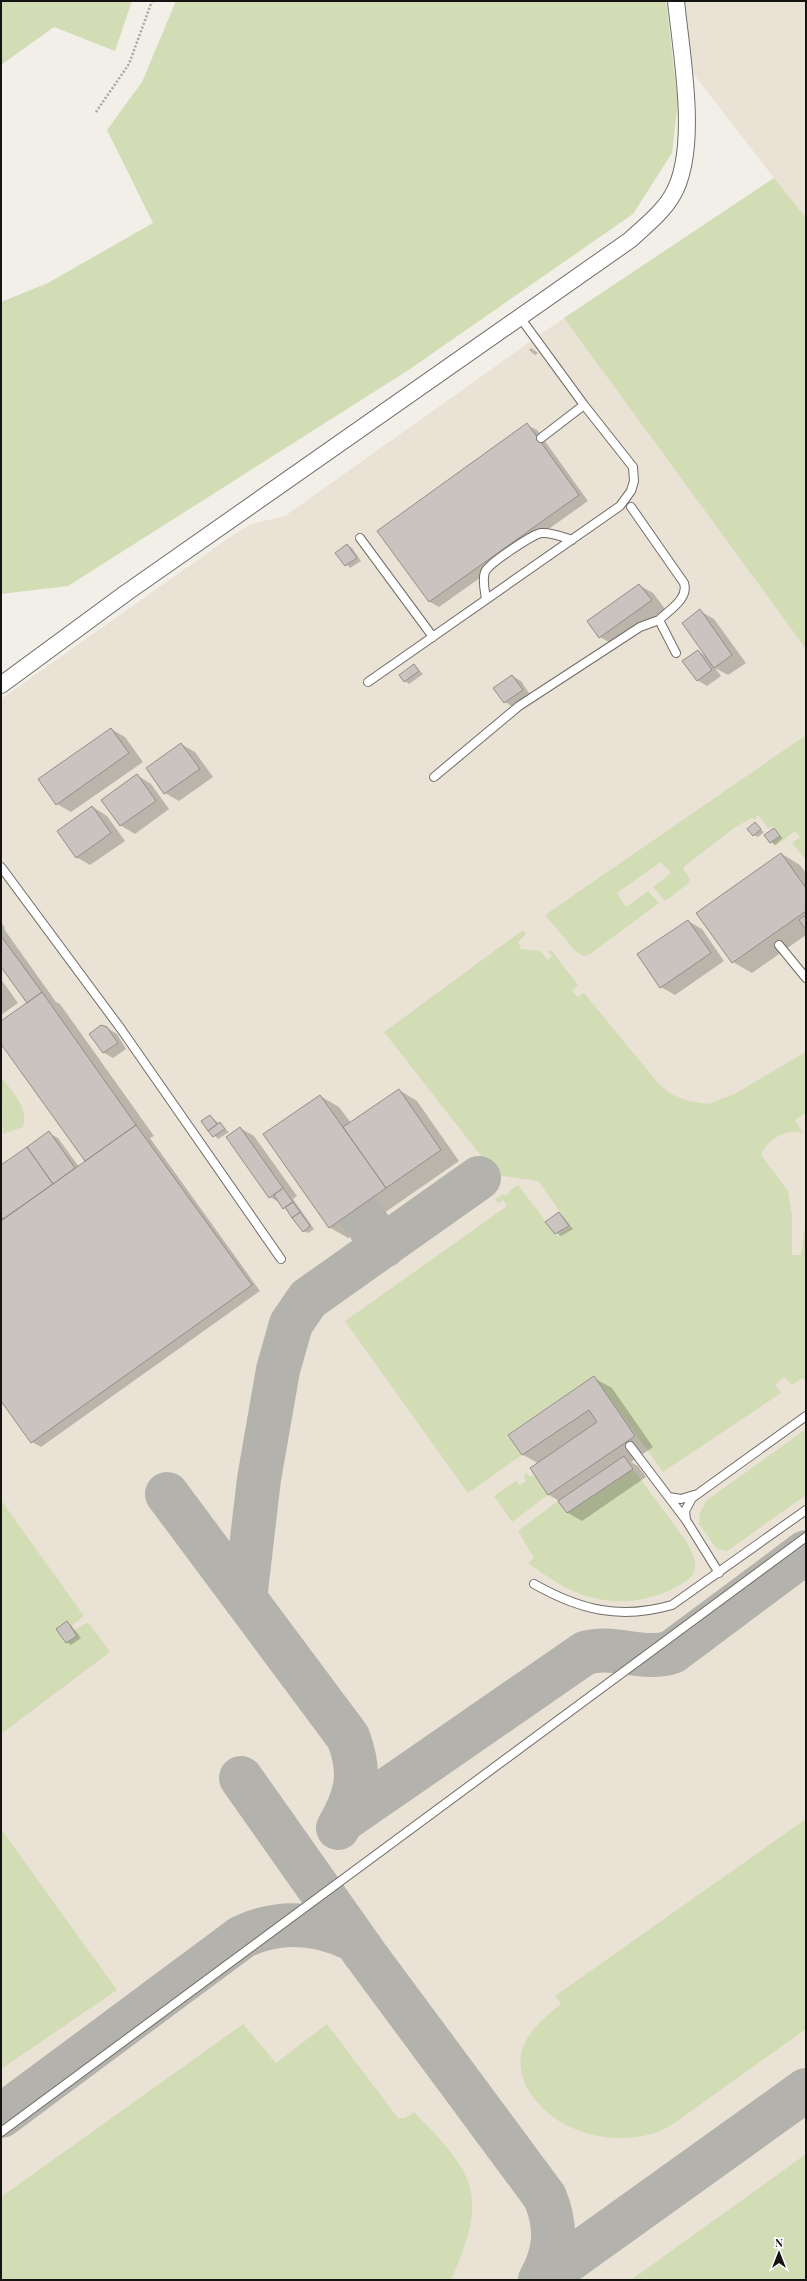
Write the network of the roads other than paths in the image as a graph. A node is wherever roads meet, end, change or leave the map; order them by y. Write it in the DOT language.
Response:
graph roads {
  1 [pos="676,1"];
  2 [pos="519,316"];
  3 [pos="584,405"];
  4 [pos="540,438"];
  5 [pos="631,491"];
  6 [pos="620,506"];
  7 [pos="631,507"];
  8 [pos="360,538"];
  9 [pos="572,540"];
  10 [pos="486,599"];
  11 [pos="659,620"];
  12 [pos="433,637"];
  13 [pos="676,653"];
  14 [pos="368,682"];
  15 [pos="1,684"];
  16 [pos="434,777"];
  17 [pos="1,867"];
  18 [pos="779,945"];
  19 [pos="806,978"];
  20 [pos="281,1259"];
  21 [pos="806,1416"];
  22 [pos="630,1446"];
  23 [pos="697,1493"];
  24 [pos="669,1497"];
  25 [pos="806,1510"];
  26 [pos="686,1520"];
  27 [pos="806,1537"];
  28 [pos="719,1573"];
  29 [pos="534,1584"];
  30 [pos="1,2132"];
  1 -- 2 [label="street"];
  2 -- 3 [label="lane"];
  2 -- 15 [label="street"];
  3 -- 4 [label="lane"];
  3 -- 5 [label="lane"];
  5 -- 6 [label="lane"];
  5 -- 7 [label="lane"];
  6 -- 7 [label="lane"];
  6 -- 9 [label="lane"];
  7 -- 11 [label="lane"];
  8 -- 12 [label="lane"];
  9 -- 10 [label="lane"];
  9 -- 10 [label="lane"];
  10 -- 12 [label="lane"];
  11 -- 13 [label="lane"];
  11 -- 16 [label="lane"];
  12 -- 14 [label="lane"];
  17 -- 20 [label="lane"];
  18 -- 19 [label="lane"];
  21 -- 23 [label="lane"];
  22 -- 24 [label="lane"];
  23 -- 24 [label="lane"];
  23 -- 26 [label="lane"];
  24 -- 26 [label="lane"];
  25 -- 28 [label="lane"];
  26 -- 28 [label="lane"];
  27 -- 30 [label="lane"];
  28 -- 29 [label="lane"];
}
